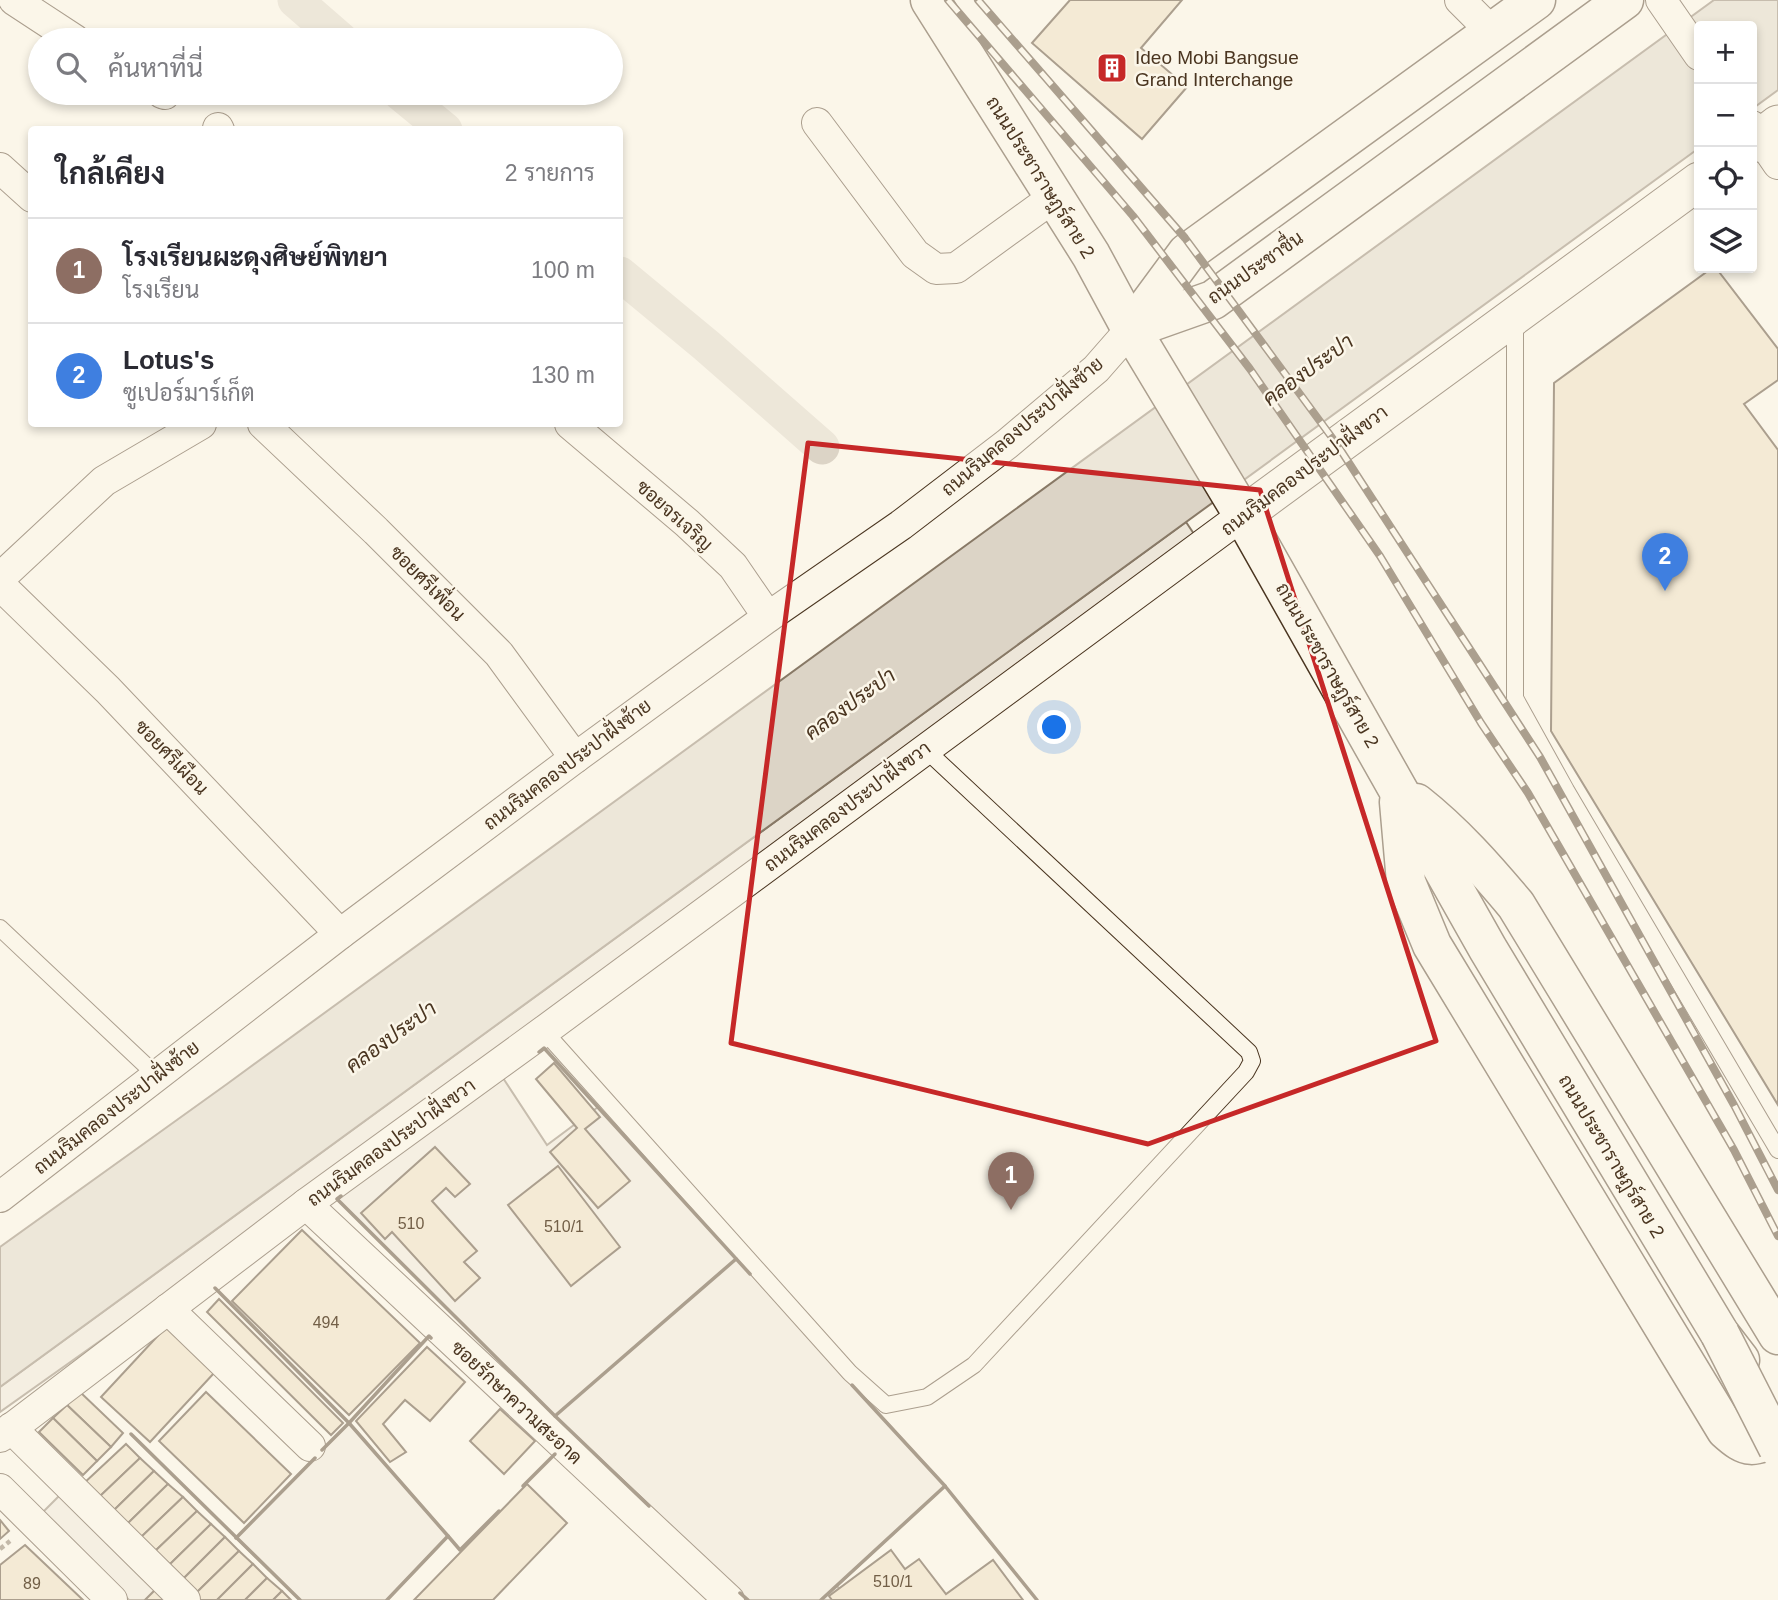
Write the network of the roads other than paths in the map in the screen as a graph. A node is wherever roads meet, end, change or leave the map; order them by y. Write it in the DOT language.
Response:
graph roads {
  1 [pos="14,0"];
  2 [pos="930,0"];
  3 [pos="1460,0"];
  4 [pos="1536,0"];
  5 [pos="1624,0"];
  6 [pos="1664,6"];
  7 [pos="57,28"];
  8 [pos="1492,32"];
  9 [pos="1694,48"];
  10 [pos="817,123"];
  11 [pos="0,168"];
  12 [pos="1694,185"];
  13 [pos="28,193"];
  14 [pos="1055,197"];
  15 [pos="1515,315"];
  16 [pos="1131,329"];
  17 [pos="196,427"];
  18 [pos="267,427"];
  19 [pos="574,427"];
  20 [pos="1238,509"];
  21 [pos="0,578"];
  22 [pos="0,585"];
  23 [pos="768,617"];
  24 [pos="925,749"];
  25 [pos="575,758"];
  26 [pos="1398,789"];
  27 [pos="0,928"];
  28 [pos="340,934"];
  29 [pos="544,1031"];
  30 [pos="157,1076"];
  31 [pos="1778,1150"];
  32 [pos="0,1196"];
  33 [pos="306,1204"];
  34 [pos="168,1308"];
  35 [pos="1720,1334"];
  36 [pos="1778,1335"];
  37 [pos="1778,1409"];
  38 [pos="6,1432"];
  39 [pos="1778,1435"];
  40 [pos="310,1446"];
  41 [pos="1778,1448"];
  42 [pos="0,1489"];
  43 [pos="112,1600"];
  44 [pos="186,1600"];
  45 [pos="729,1600"];
  1 -- 7 [label="street"];
  2 -- 14 [label="main road, ถนนประชาราษฎร์สาย 2"];
  3 -- 8 [label="street"];
  4 -- 8 [label="main road"];
  5 -- 16 [label="main road, ถนนประชาชื่น"];
  6 -- 9 [label="street"];
  8 -- 16 [label="main road"];
  10 -- 14 [label="street"];
  11 -- 13 [label="street"];
  12 -- 15 [label="street, ถนนริมคลองประปาฝั่งขวา"];
  14 -- 16 [label="main road, ถนนประชาราษฎร์สาย 2"];
  15 -- 20 [label="street, ถนนริมคลองประปาฝั่งขวา"];
  15 -- 31 [label="lane"];
  16 -- 20 [label="main road, ถนนประชาราษฎร์สาย 2"];
  16 -- 23 [label="street, ถนนริมคลองประปาฝั่งซ้าย"];
  17 -- 21 [label="street"];
  18 -- 25 [label="street, ซอยศรีเพื่อน"];
  19 -- 23 [label="street, ซอยจรเจริญ"];
  20 -- 24 [label="street, ถนนริมคลองประปาฝั่งขวา"];
  20 -- 26 [label="main road, ถนนประชาราษฎร์สาย 2"];
  22 -- 28 [label="street, ซอยศรีเผือน"];
  23 -- 25 [label="street, ถนนริมคลองประปาฝั่งซ้าย"];
  24 -- 29 [label="street, ถนนริมคลองประปาฝั่งขวา"];
  24 -- 29 [label="lane"];
  25 -- 28 [label="street, ถนนริมคลองประปาฝั่งซ้าย"];
  26 -- 35 [label="main road, ถนนประชาราษฎร์สาย 2"];
  26 -- 36 [label="main road"];
  26 -- 39 [label="main road"];
  27 -- 30 [label="lane"];
  28 -- 30 [label="street, ถนนริมคลองประปาฝั่งซ้าย"];
  29 -- 33 [label="street, ถนนริมคลองประปาฝั่งขวา"];
  30 -- 32 [label="street, ถนนริมคลองประปาฝั่งซ้าย"];
  33 -- 34 [label="street, ถนนริมคลองประปาฝั่งขวา"];
  33 -- 45 [label="street, ซอยรักษาความสะอาด"];
  34 -- 38 [label="street, ถนนริมคลองประปาฝั่งขวา"];
  34 -- 40 [label="street"];
  35 -- 37 [label="main road, ถนนประชาราษฎร์สาย 2, bridge"];
  35 -- 41 [label="main road, ถนนประชาราษฎร์สาย 2, bridge"];
  38 -- 44 [label="street"];
  42 -- 43 [label="street"];
}
